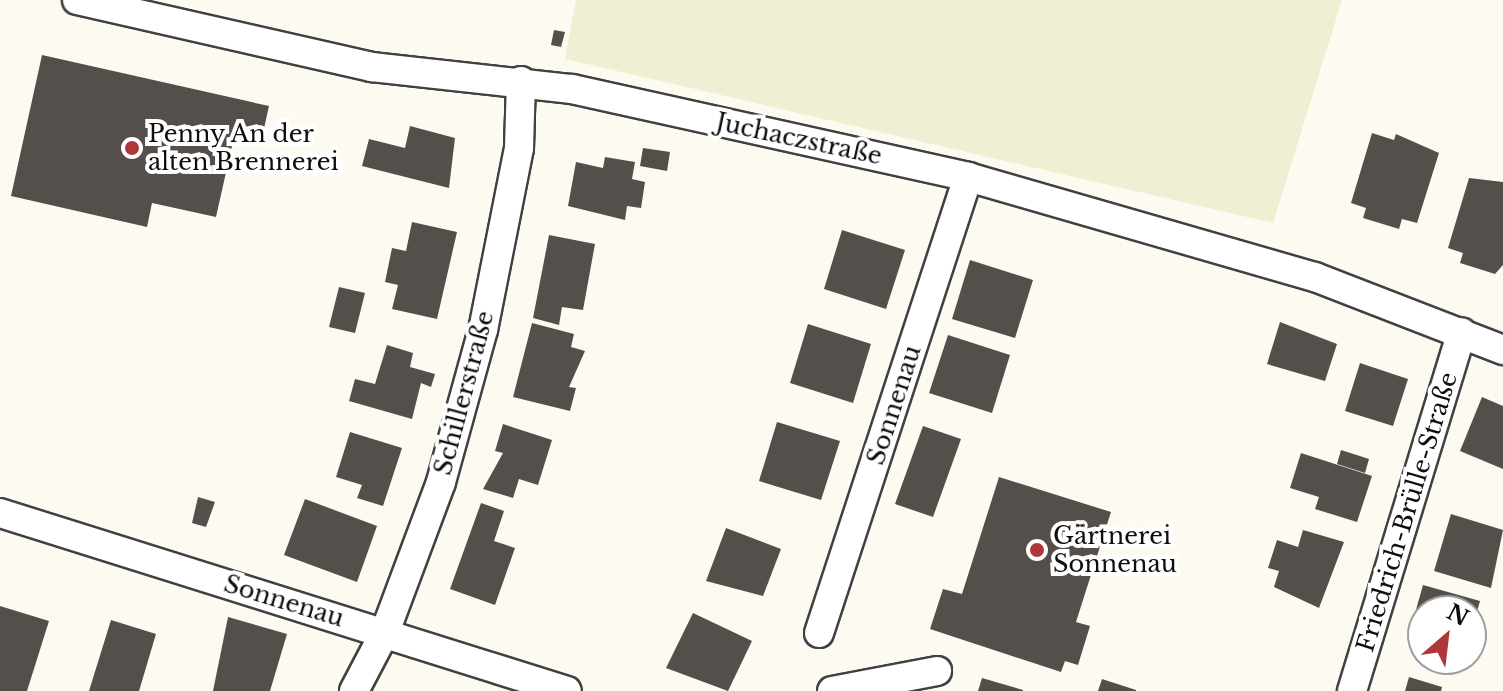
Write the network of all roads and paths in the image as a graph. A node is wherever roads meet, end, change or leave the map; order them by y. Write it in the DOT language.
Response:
graph roads {
  1 [pos="77,0"];
  2 [pos="521,81"];
  3 [pos="968,177"];
  4 [pos="1462,332"];
  5 [pos="1503,350"];
  6 [pos="0,513"];
  7 [pos="385,632"];
  8 [pos="819,633"];
  9 [pos="937,671"];
  10 [pos="354,691"];
  11 [pos="567,691"];
  12 [pos="832,691"];
  13 [pos="1352,691"];
  1 -- 2 [label="street, Juchaczstraße"];
  2 -- 3 [label="street, Juchaczstraße"];
  2 -- 7 [label="street, Schillerstraße"];
  3 -- 4 [label="street, Juchaczstraße"];
  3 -- 8 [label="street, Sonnenau"];
  4 -- 5 [label="street, Juchaczstraße"];
  4 -- 13 [label="street, Friedrich-Brülle-Straße"];
  6 -- 7 [label="street, Sonnenau"];
  7 -- 10 [label="street, Schillerstraße"];
  7 -- 11 [label="street, Sonnenau"];
  9 -- 12 [label="street"];
}
